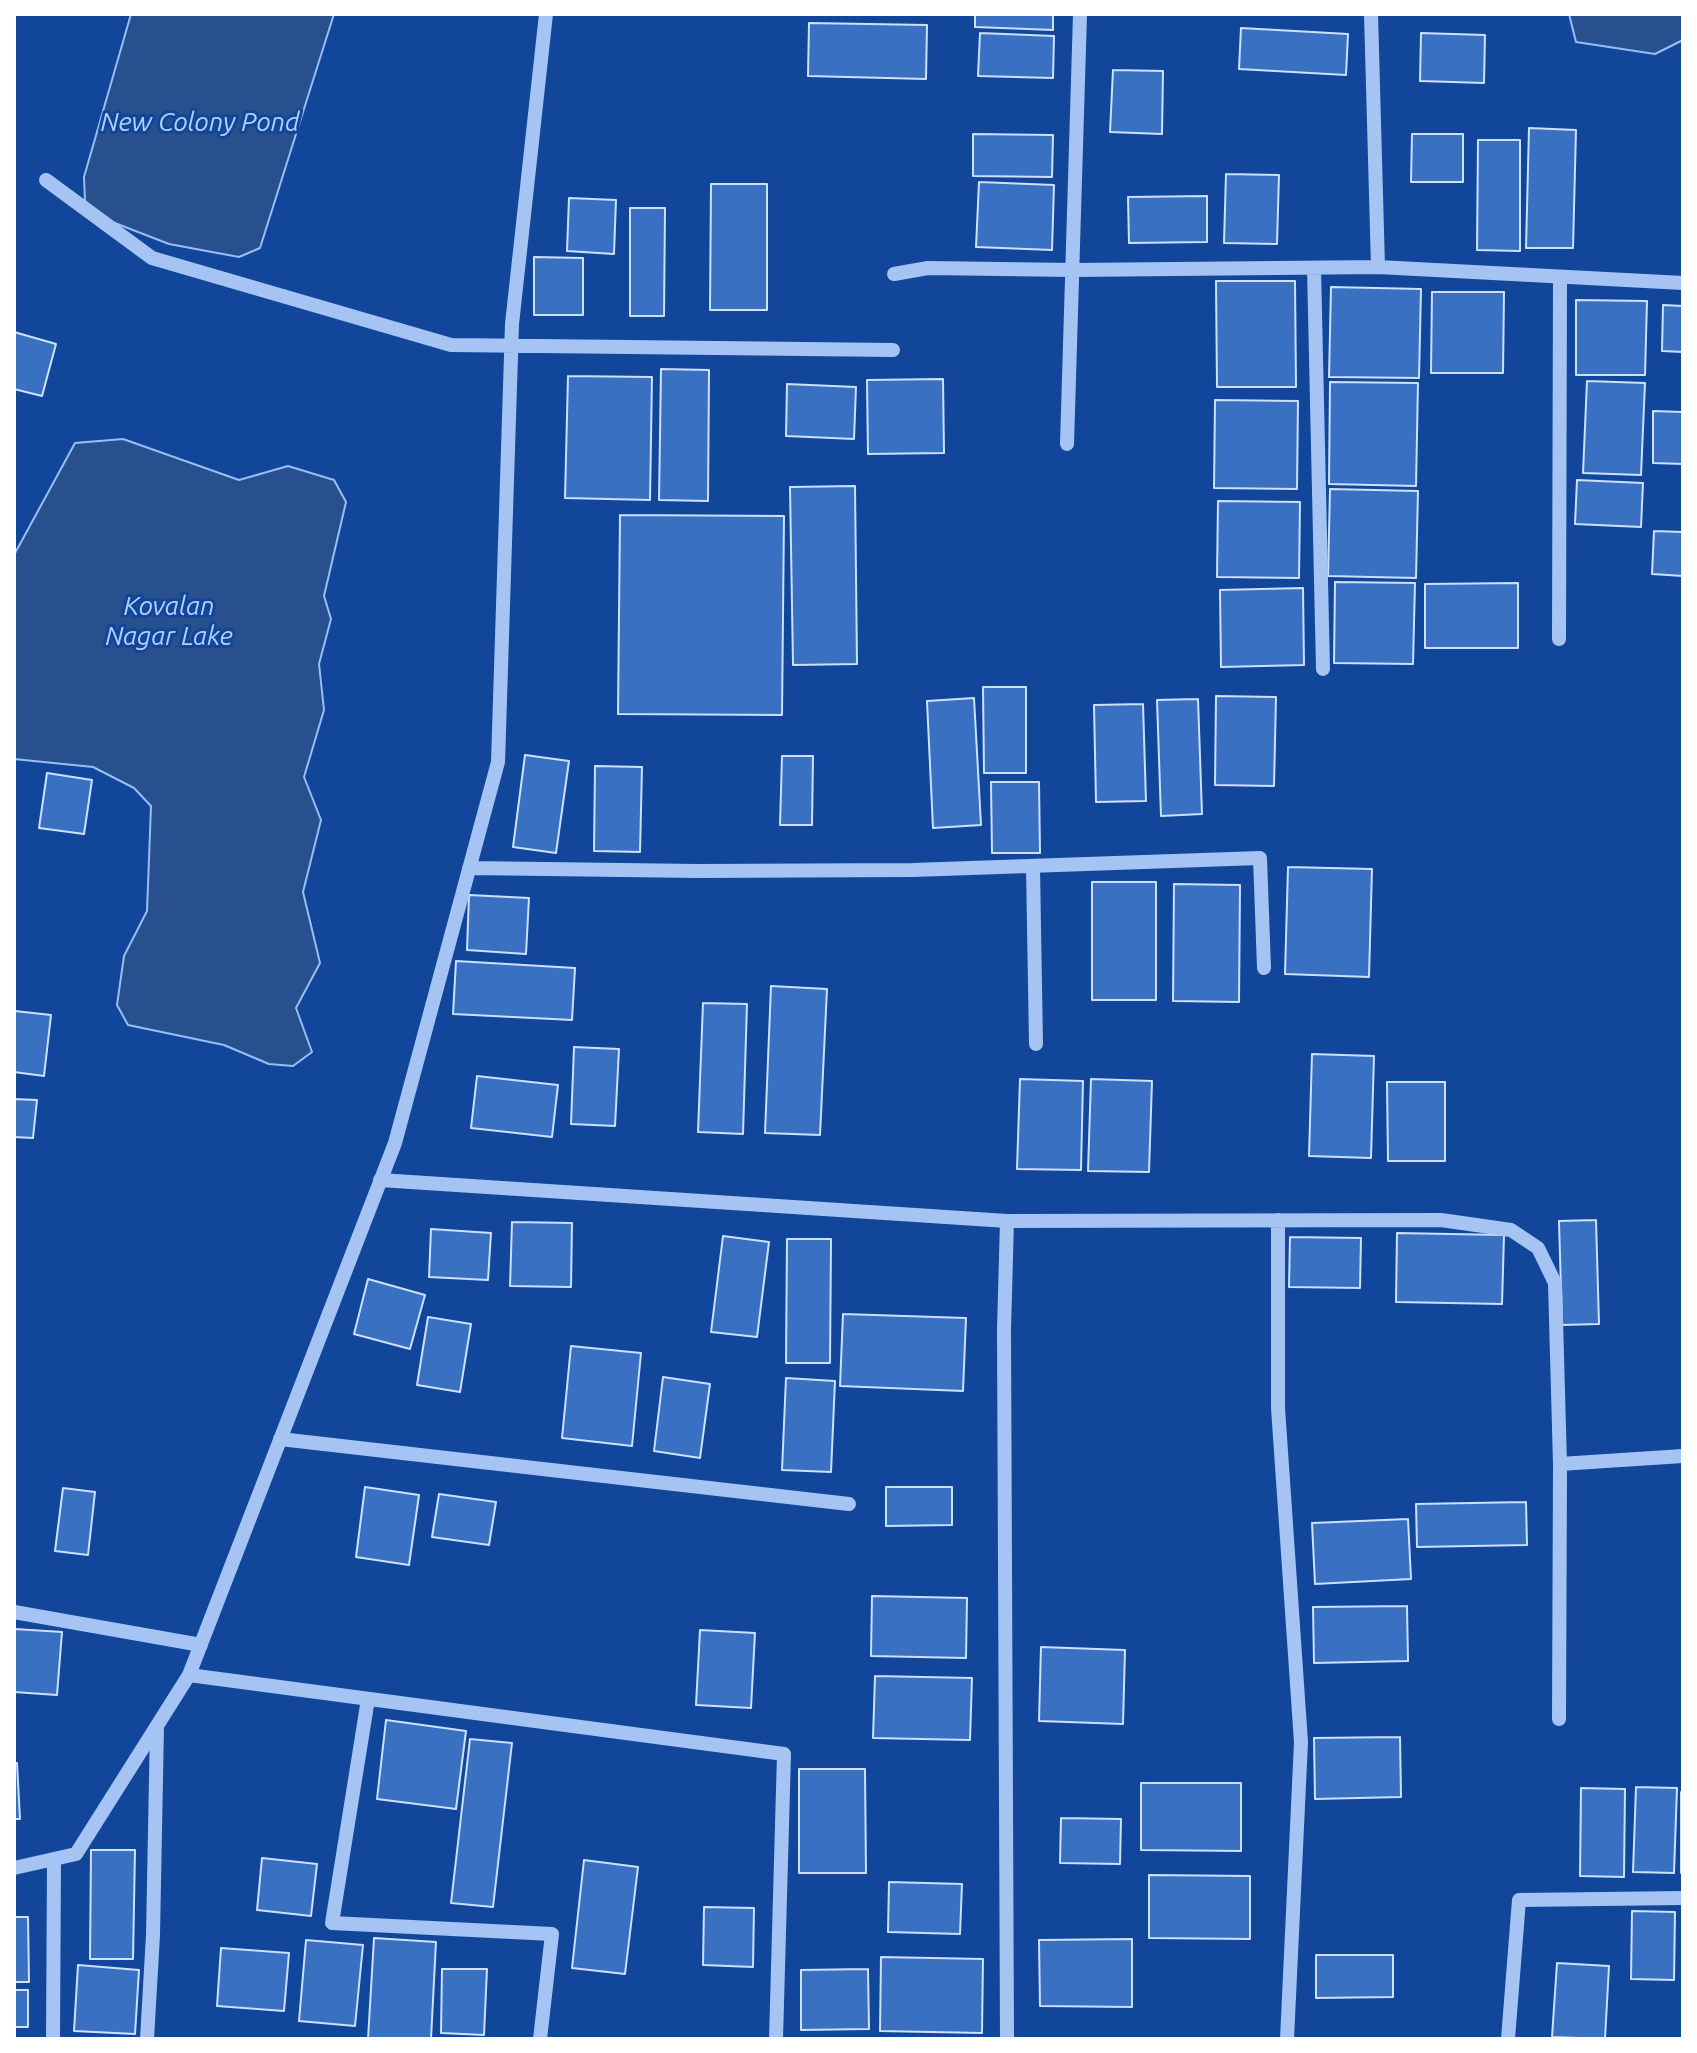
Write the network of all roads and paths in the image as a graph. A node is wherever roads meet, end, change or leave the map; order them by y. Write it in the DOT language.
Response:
graph roads {
  1 [pos="546,14"];
  2 [pos="1080,14"];
  3 [pos="1371,14"];
  4 [pos="46,180"];
  5 [pos="1378,267"];
  6 [pos="1314,268"];
  7 [pos="1073,270"];
  8 [pos="894,274"];
  9 [pos="1560,277"];
  10 [pos="1683,283"];
  11 [pos="511,345"];
  12 [pos="893,350"];
  13 [pos="1067,444"];
  14 [pos="1559,639"];
  15 [pos="1323,669"];
  16 [pos="1033,867"];
  17 [pos="469,868"];
  18 [pos="1264,968"];
  19 [pos="1036,1044"];
  20 [pos="380,1180"];
  21 [pos="1278,1220"];
  22 [pos="1007,1221"];
  23 [pos="280,1439"];
  24 [pos="1683,1456"];
  25 [pos="1560,1464"];
  26 [pos="849,1504"];
  27 [pos="14,1612"];
  28 [pos="201,1645"];
  29 [pos="189,1675"];
  30 [pos="368,1699"];
  31 [pos="1559,1719"];
  32 [pos="157,1726"];
  33 [pos="54,1859"];
  34 [pos="14,1868"];
  35 [pos="1683,1898"];
  36 [pos="53,2039"];
  37 [pos="147,2039"];
  38 [pos="540,2039"];
  39 [pos="776,2039"];
  40 [pos="1007,2039"];
  41 [pos="1287,2039"];
  42 [pos="1508,2039"];
  1 -- 11 [label="street"];
  2 -- 7 [label="street"];
  3 -- 5 [label="street"];
  4 -- 11 [label="street"];
  5 -- 6 [label="street"];
  5 -- 9 [label="street"];
  6 -- 7 [label="street"];
  6 -- 15 [label="street"];
  7 -- 8 [label="street"];
  7 -- 13 [label="street"];
  9 -- 10 [label="street"];
  9 -- 14 [label="street"];
  11 -- 12 [label="street"];
  11 -- 17 [label="street"];
  16 -- 17 [label="street"];
  16 -- 18 [label="street"];
  16 -- 19 [label="street"];
  17 -- 20 [label="street"];
  20 -- 22 [label="street"];
  20 -- 23 [label="street"];
  21 -- 22 [label="street"];
  21 -- 25 [label="street"];
  21 -- 41 [label="street"];
  22 -- 40 [label="street"];
  23 -- 26 [label="street"];
  23 -- 28 [label="street"];
  24 -- 25 [label="street"];
  25 -- 31 [label="street"];
  27 -- 28 [label="street"];
  28 -- 29 [label="street"];
  29 -- 30 [label="street"];
  29 -- 32 [label="street"];
  30 -- 38 [label="street"];
  30 -- 39 [label="street"];
  32 -- 33 [label="street"];
  32 -- 37 [label="street"];
  33 -- 34 [label="street"];
  33 -- 36 [label="street"];
  35 -- 42 [label="street"];
}
